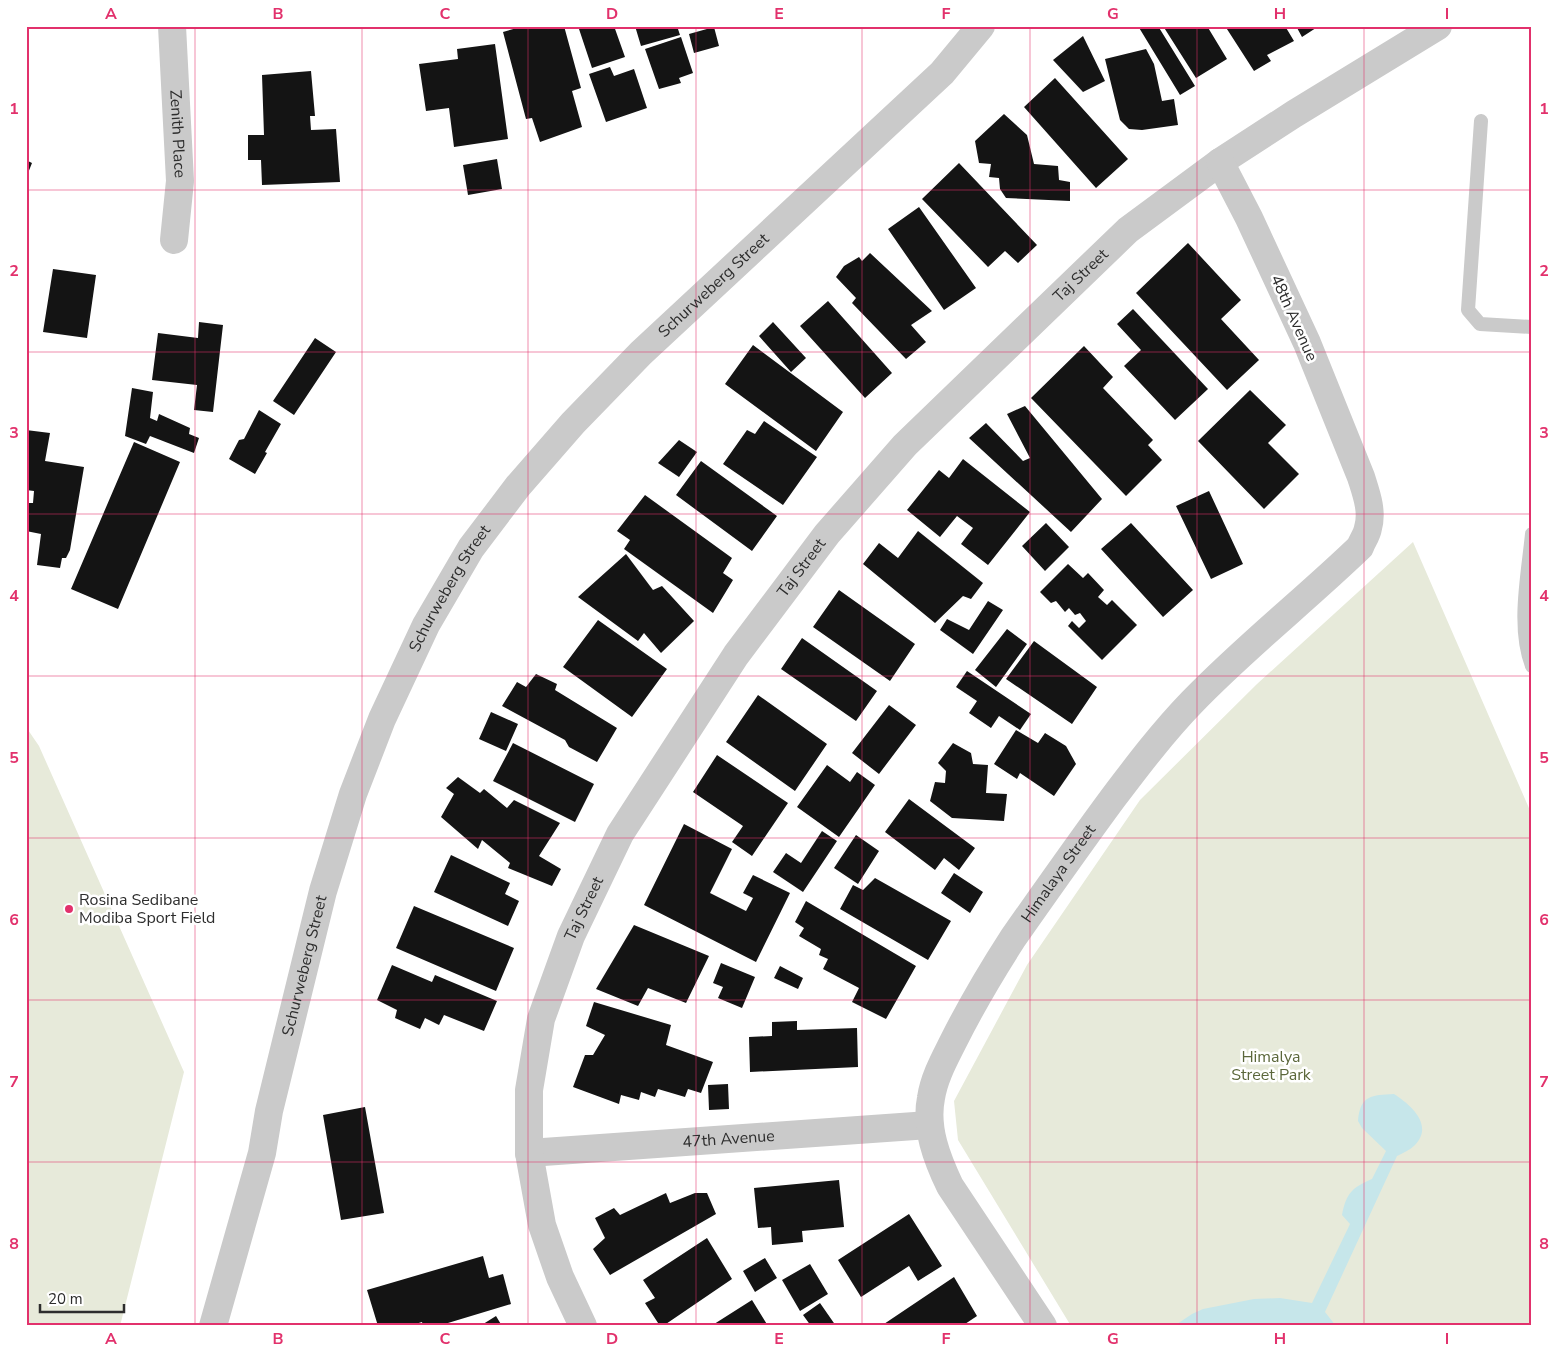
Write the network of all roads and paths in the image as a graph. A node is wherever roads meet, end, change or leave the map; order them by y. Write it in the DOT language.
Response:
graph roads {
  1 [pos="172,26"];
  2 [pos="981,26"];
  3 [pos="1438,26"];
  4 [pos="1480,121"];
  5 [pos="1220,162"];
  6 [pos="174,240"];
  7 [pos="1532,328"];
  8 [pos="1361,477"];
  9 [pos="1532,534"];
  10 [pos="1532,666"];
  11 [pos="929,1125"];
  12 [pos="529,1153"];
  13 [pos="213,1326"];
  14 [pos="583,1326"];
  15 [pos="1043,1326"];
  1 -- 6 [label="street, Zenith Place"];
  2 -- 13 [label="street, Schurweberg Street"];
  3 -- 5 [label="street, Taj Street"];
  4 -- 7 [label="lane"];
  5 -- 8 [label="street, 48th Avenue"];
  5 -- 12 [label="street, Taj Street"];
  8 -- 11 [label="street, Himalaya Street"];
  9 -- 10 [label="lane"];
  11 -- 12 [label="street, 47th Avenue"];
  11 -- 15 [label="street, Himalaya Street"];
  12 -- 14 [label="street, Taj Street"];
}
